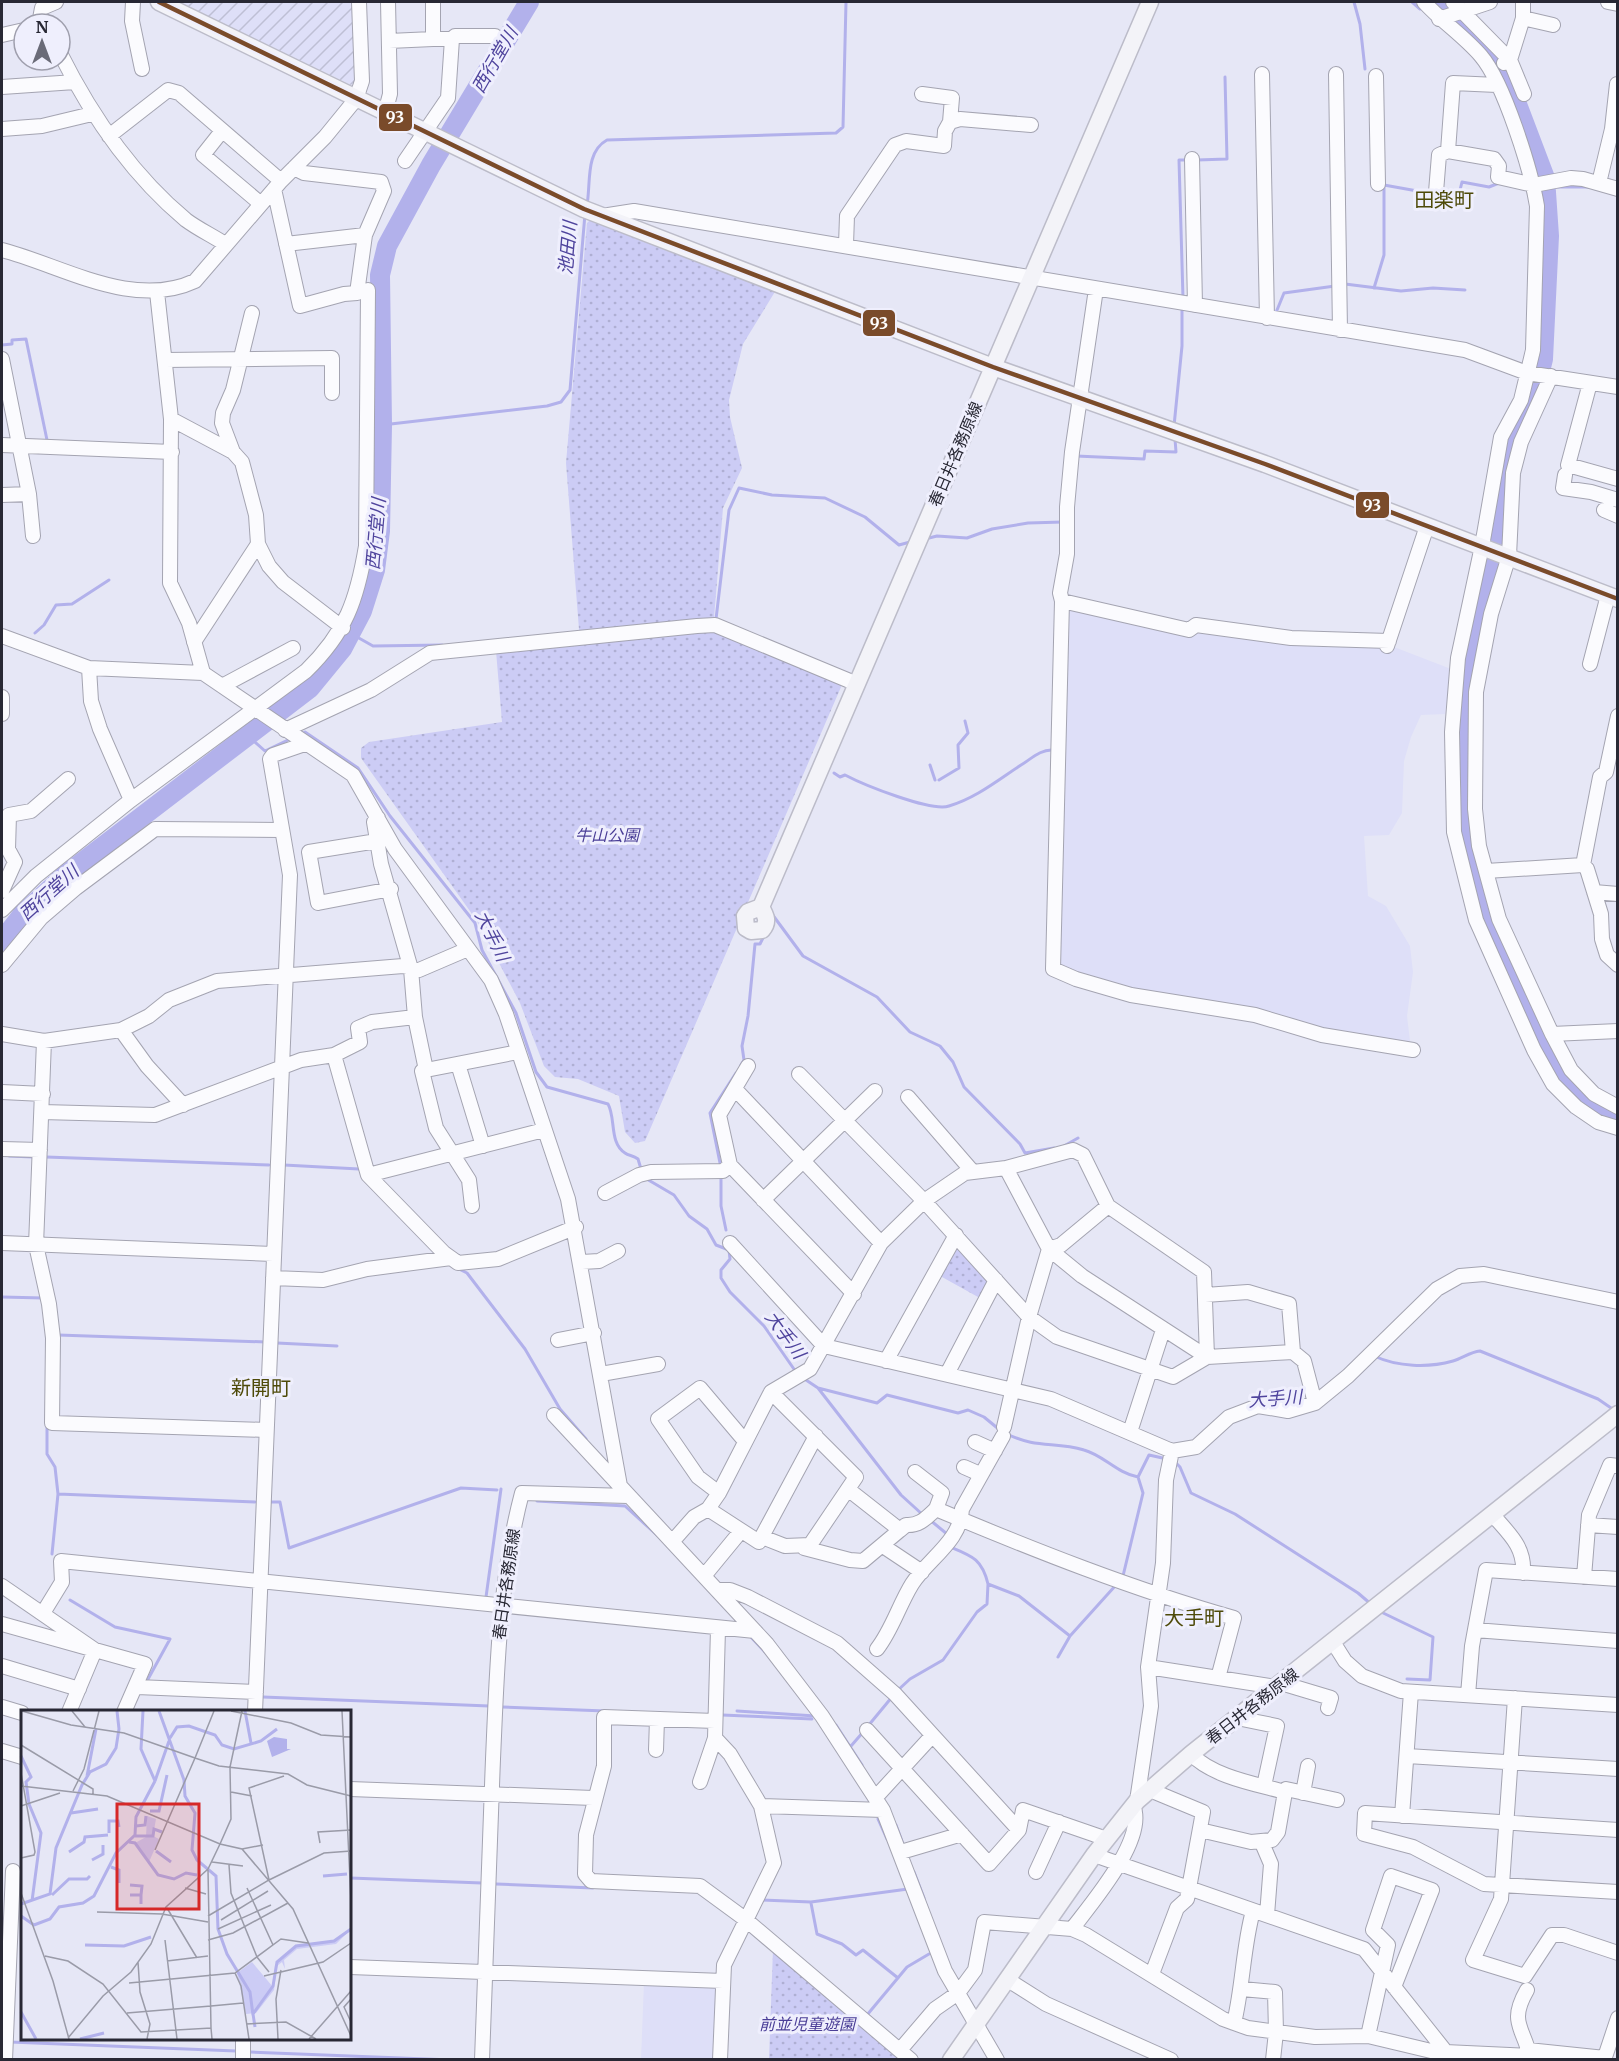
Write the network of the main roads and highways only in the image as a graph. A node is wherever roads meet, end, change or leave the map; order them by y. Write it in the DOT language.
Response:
graph roads {
  1 [pos="159,2"];
  2 [pos="1150,2"];
  3 [pos="993,367"];
  4 [pos="1612,597"];
  5 [pos="761,907"];
  6 [pos="1616,1415"];
  7 [pos="951,2060"];
  1 -- 3 [label="main road"];
  2 -- 3 [label="main road, 春日井各務原線"];
  3 -- 4 [label="main road"];
  3 -- 5 [label="main road, 春日井各務原線"];
  6 -- 7 [label="main road, 春日井各務原線"];
}
